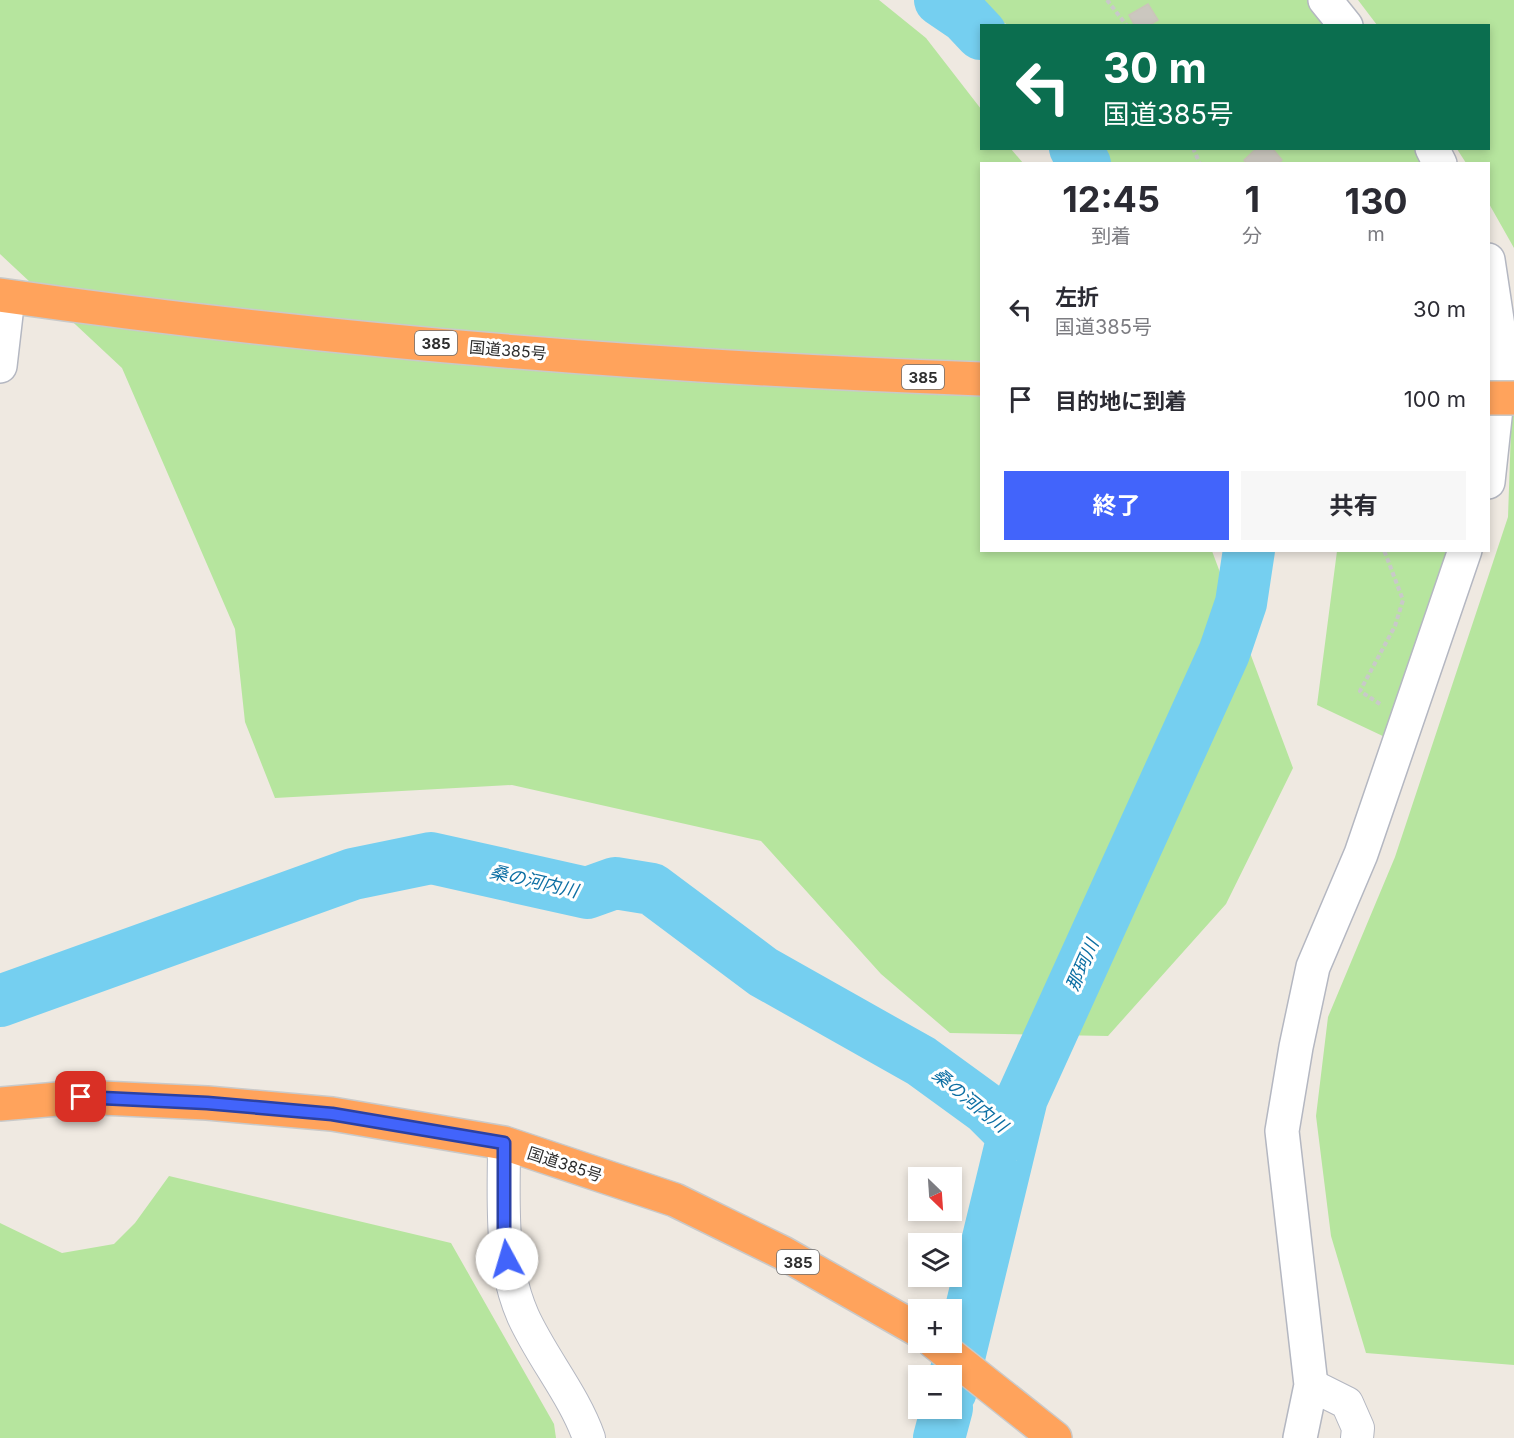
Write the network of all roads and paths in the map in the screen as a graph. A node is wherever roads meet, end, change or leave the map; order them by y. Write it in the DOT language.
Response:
graph roads {
  1 [pos="1107,0"];
  2 [pos="1325,0"];
  3 [pos="1125,24"];
  4 [pos="1345,24"];
  5 [pos="1490,273"];
  6 [pos="4,296"];
  7 [pos="0,366"];
  8 [pos="980,379"];
  9 [pos="1490,398"];
  10 [pos="1514,399"];
  11 [pos="1490,464"];
  12 [pos="1385,552"];
  13 [pos="1464,552"];
  14 [pos="1377,703"];
  15 [pos="0,1104"];
  16 [pos="504,1143"];
  17 [pos="908,1324"];
  18 [pos="948,1353"];
  19 [pos="1311,1385"];
  20 [pos="589,1438"];
  21 [pos="1055,1438"];
  22 [pos="1300,1438"];
  23 [pos="1358,1438"];
  1 -- 3 [label="path"];
  2 -- 4 [label="street"];
  5 -- 11 [label="street"];
  6 -- 7 [label="street"];
  6 -- 8 [label="highway, 国道385号 / 385"];
  9 -- 10 [label="highway, bridge"];
  12 -- 14 [label="path"];
  13 -- 19 [label="street"];
  15 -- 16 [label="highway, 国道385号 / 385"];
  16 -- 17 [label="highway, 国道385号 / 385"];
  16 -- 20 [label="street"];
  18 -- 21 [label="highway"];
  19 -- 22 [label="street"];
  19 -- 23 [label="street"];
}
